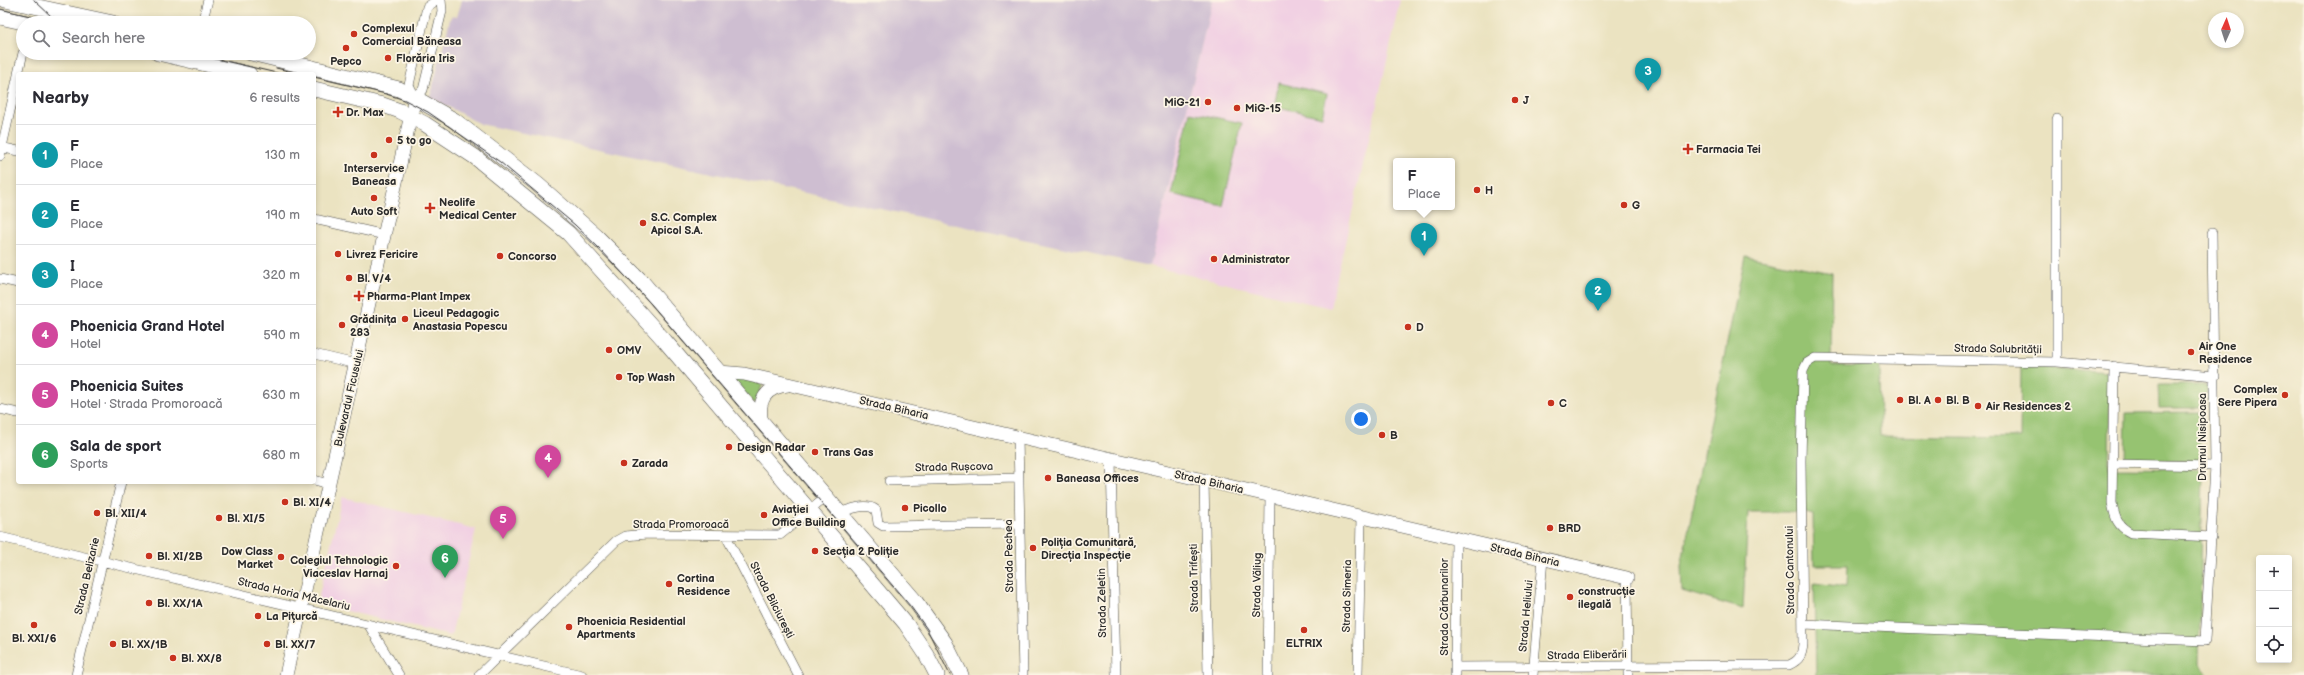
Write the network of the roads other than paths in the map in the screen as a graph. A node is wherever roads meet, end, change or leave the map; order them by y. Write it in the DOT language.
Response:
graph roads {
  1 [pos="4,0"];
  2 [pos="208,0"];
  3 [pos="437,0"];
  4 [pos="441,0"];
  5 [pos="34,3"];
  6 [pos="30,16"];
  7 [pos="85,16"];
  8 [pos="204,16"];
  9 [pos="0,17"];
  10 [pos="16,20"];
  11 [pos="21,60"];
  12 [pos="183,60"];
  13 [pos="281,60"];
  14 [pos="218,70"];
  15 [pos="19,72"];
  16 [pos="234,72"];
  17 [pos="16,84"];
  18 [pos="316,89"];
  19 [pos="415,97"];
  20 [pos="411,116"];
  21 [pos="2057,118"];
  22 [pos="1,150"];
  23 [pos="16,151"];
  24 [pos="316,219"];
  25 [pos="2212,233"];
  26 [pos="385,235"];
  27 [pos="0,279"];
  28 [pos="16,283"];
  29 [pos="316,354"];
  30 [pos="2057,362"];
  31 [pos="356,364"];
  32 [pos="2114,366"];
  33 [pos="719,372"];
  34 [pos="2215,376"];
  35 [pos="792,385"];
  36 [pos="1802,386"];
  37 [pos="0,409"];
  38 [pos="16,413"];
  39 [pos="762,423"];
  40 [pos="1018,438"];
  41 [pos="1111,459"];
  42 [pos="2113,464"];
  43 [pos="2215,466"];
  44 [pos="1019,478"];
  45 [pos="1204,480"];
  46 [pos="316,481"];
  47 [pos="889,481"];
  48 [pos="121,484"];
  49 [pos="329,484"];
  50 [pos="1270,496"];
  51 [pos="825,498"];
  52 [pos="809,511"];
  53 [pos="838,513"];
  54 [pos="1361,517"];
  55 [pos="1020,524"];
  56 [pos="726,536"];
  57 [pos="0,537"];
  58 [pos="2212,537"];
  59 [pos="1456,539"];
  60 [pos="1543,559"];
  61 [pos="103,561"];
  62 [pos="1627,578"];
  63 [pos="301,608"];
  64 [pos="368,624"];
  65 [pos="1803,624"];
  66 [pos="500,656"];
  67 [pos="1718,665"];
  68 [pos="1456,671"];
  69 [pos="1534,671"];
  70 [pos="1583,671"];
  71 [pos="1628,671"];
  72 [pos="76,675"];
  73 [pos="286,675"];
  74 [pos="398,675"];
  75 [pos="479,675"];
  76 [pos="582,675"];
  77 [pos="798,675"];
  78 [pos="937,675"];
  79 [pos="961,675"];
  80 [pos="1023,675"];
  81 [pos="1116,675"];
  82 [pos="1208,675"];
  83 [pos="1268,675"];
  84 [pos="1358,675"];
  85 [pos="1715,675"];
  1 -- 5 [label="main road"];
  2 -- 8 [label="street"];
  3 -- 19 [label="street, Bulevardul Ficusului"];
  4 -- 19 [label="street, Bulevardul Ficusului"];
  5 -- 6 [label="street"];
  5 -- 7 [label="main road"];
  9 -- 10 [label="main road"];
  11 -- 15 [label="street"];
  12 -- 14 [label="main road"];
  13 -- 19 [label="main road"];
  14 -- 16 [label="main road"];
  17 -- 22 [label="street"];
  18 -- 20 [label="main road"];
  19 -- 20 [label="street, Bulevardul Ficusului"];
  19 -- 33 [label="main road"];
  20 -- 26 [label="street, Bulevardul Ficusului"];
  20 -- 52 [label="main road"];
  21 -- 30 [label="street"];
  22 -- 23 [label="street"];
  24 -- 26 [label="street"];
  25 -- 34 [label="street, Drumul Nisipoasa"];
  26 -- 31 [label="street, Bulevardul Ficusului"];
  27 -- 28 [label="street"];
  29 -- 31 [label="street"];
  30 -- 32 [label="street, Strada Salubrității"];
  30 -- 36 [label="street, Strada Salubrității"];
  31 -- 49 [label="street, Bulevardul Ficusului"];
  32 -- 34 [label="street, Strada Salubrității"];
  32 -- 42 [label="street"];
  33 -- 35 [label="street, Strada Biharia"];
  33 -- 39 [label="main road"];
  34 -- 43 [label="street, Drumul Nisipoasa"];
  35 -- 39 [label="street, Strada Biharia"];
  35 -- 40 [label="street, Strada Biharia"];
  36 -- 65 [label="street, Strada Cantonului"];
  37 -- 38 [label="street"];
  39 -- 51 [label="main road"];
  40 -- 41 [label="street, Strada Biharia"];
  40 -- 44 [label="street, Strada Pechea"];
  41 -- 45 [label="street, Strada Biharia"];
  41 -- 81 [label="street, Strada Zeletin"];
  42 -- 43 [label="street"];
  42 -- 58 [label="street"];
  43 -- 58 [label="street, Drumul Nisipoasa"];
  44 -- 47 [label="street, Strada Rușcova"];
  44 -- 55 [label="street, Strada Pechea"];
  45 -- 50 [label="street, Strada Biharia"];
  45 -- 82 [label="street, Strada Trifești"];
  46 -- 49 [label="street"];
  48 -- 61 [label="street, Strada Belizarie"];
  49 -- 63 [label="street, Bulevardul Ficusului"];
  50 -- 54 [label="street, Strada Biharia"];
  50 -- 83 [label="street, Strada Văliug"];
  51 -- 52 [label="street, Strada Promoroacă"];
  51 -- 53 [label="main road"];
  52 -- 56 [label="street, Strada Promoroacă"];
  52 -- 78 [label="main road"];
  53 -- 55 [label="street"];
  53 -- 79 [label="main road"];
  54 -- 59 [label="street, Strada Biharia"];
  54 -- 84 [label="street, Strada Simeria"];
  55 -- 80 [label="street, Strada Pechea"];
  56 -- 66 [label="street, Strada Promoroacă"];
  56 -- 77 [label="street, Strada Bilciurești"];
  57 -- 61 [label="street, Strada Horia Măcelariu"];
  58 -- 65 [label="street, Drumul Nisipoasa"];
  59 -- 60 [label="street, Strada Biharia"];
  59 -- 68 [label="street, Strada Cărbunarilor"];
  60 -- 62 [label="street, Strada Biharia"];
  60 -- 69 [label="street, Strada Heliului"];
  61 -- 63 [label="street, Strada Horia Măcelariu"];
  61 -- 72 [label="street, Strada Belizarie"];
  62 -- 71 [label="street"];
  63 -- 64 [label="street, Strada Horia Măcelariu"];
  63 -- 73 [label="street, Bulevardul Ficusului"];
  64 -- 66 [label="street, Strada Horia Măcelariu"];
  64 -- 74 [label="street"];
  65 -- 67 [label="street, Strada Cantonului"];
  66 -- 75 [label="street, Strada Promoroacă"];
  66 -- 76 [label="street, Strada Horia Măcelariu"];
  67 -- 71 [label="street, Strada Eliberării"];
  67 -- 85 [label="street"];
  68 -- 69 [label="street, Strada Eliberării"];
  69 -- 70 [label="street, Strada Eliberării"];
  70 -- 71 [label="street, Strada Eliberării"];
}
